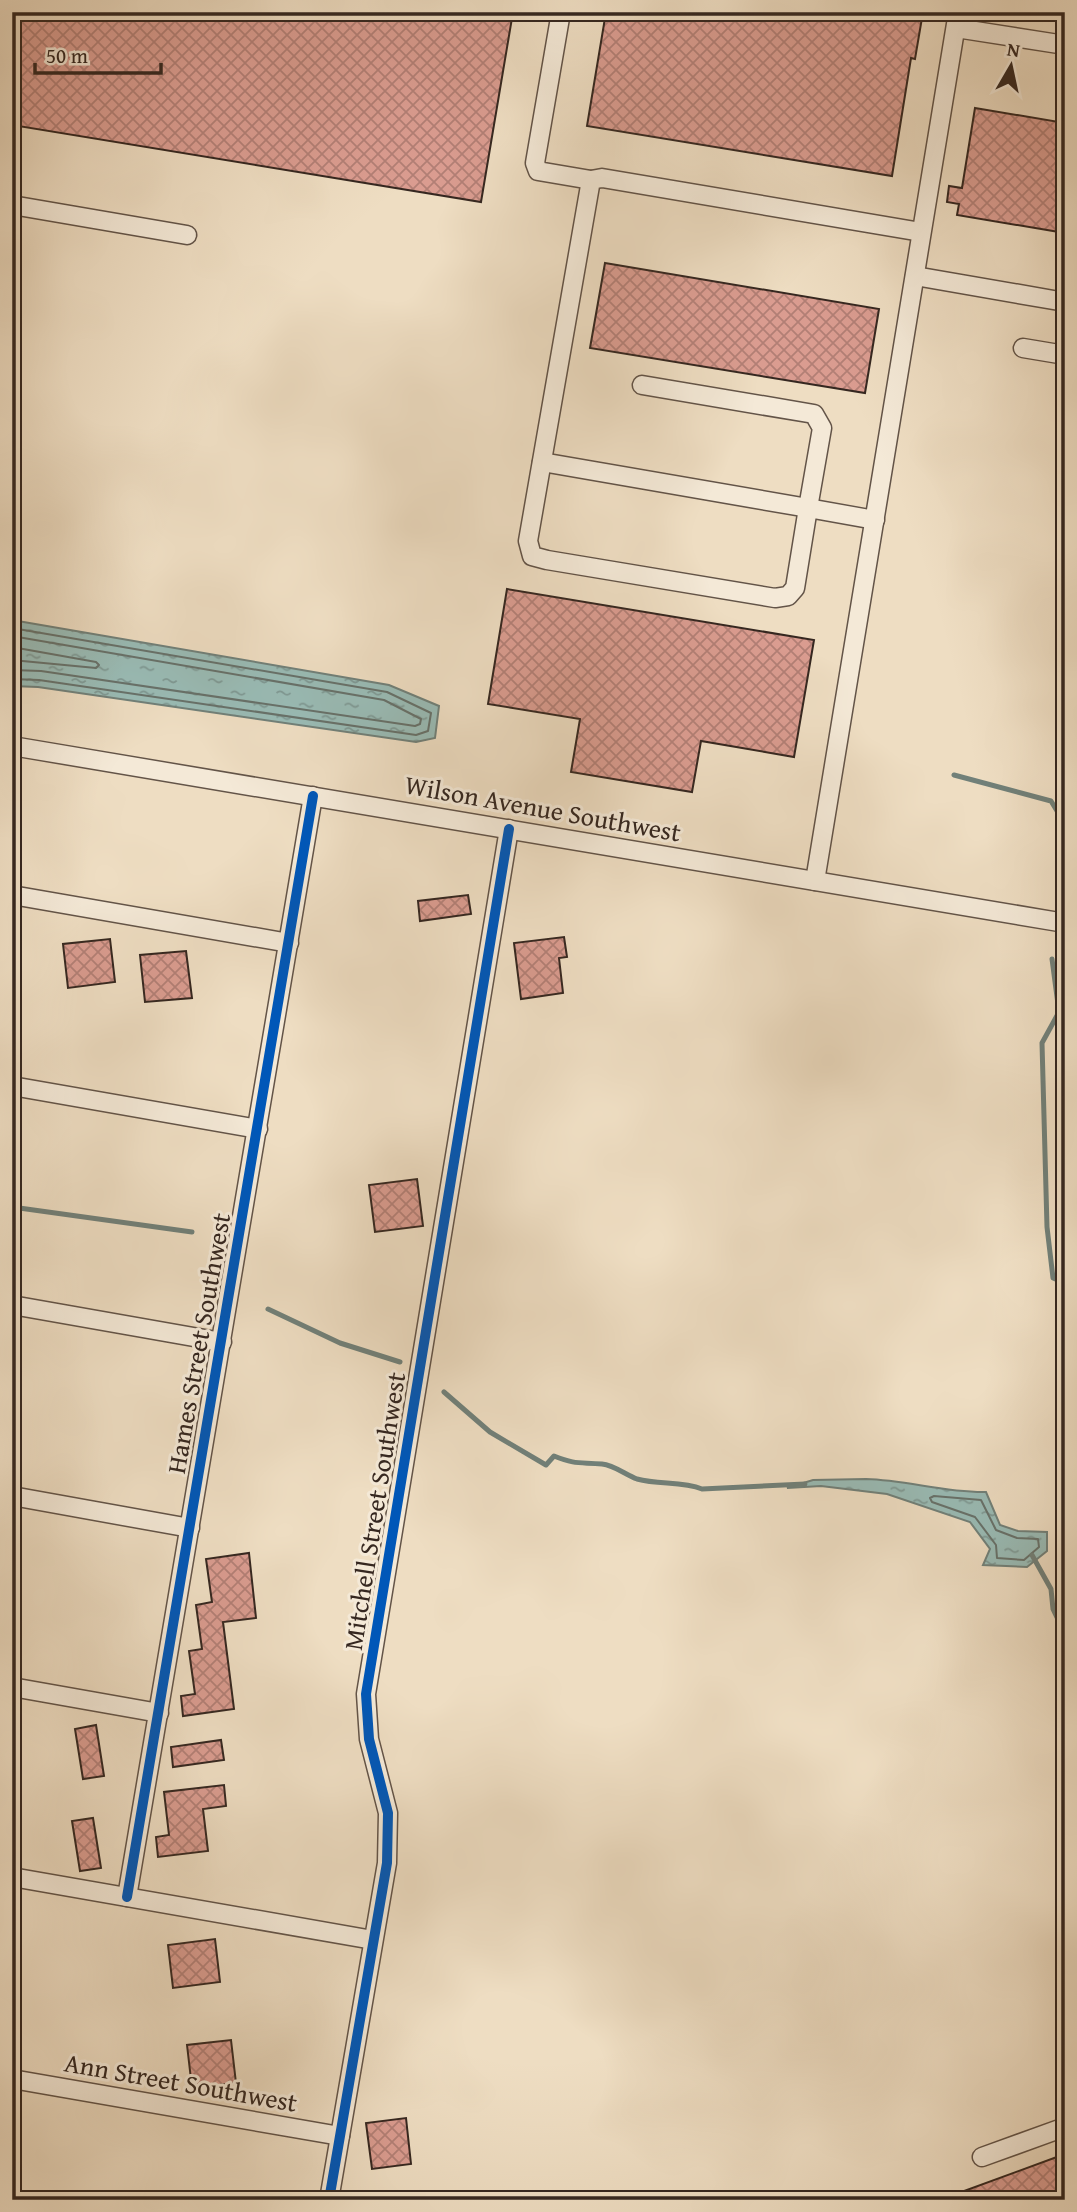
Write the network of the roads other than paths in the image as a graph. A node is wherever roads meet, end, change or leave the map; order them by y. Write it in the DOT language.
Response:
graph roads {
  1 [pos="561,12"];
  2 [pos="957,20"];
  3 [pos="1065,45"];
  4 [pos="591,180"];
  5 [pos="12,205"];
  6 [pos="921,232"];
  7 [pos="187,235"];
  8 [pos="915,276"];
  9 [pos="1065,302"];
  10 [pos="1023,348"];
  11 [pos="1065,355"];
  12 [pos="642,385"];
  13 [pos="542,461"];
  14 [pos="808,508"];
  15 [pos="875,520"];
  16 [pos="12,746"];
  17 [pos="313,796"];
  18 [pos="509,829"];
  19 [pos="815,881"];
  20 [pos="12,895"];
  21 [pos="1065,923"];
  22 [pos="289,943"];
  23 [pos="12,1086"];
  24 [pos="258,1129"];
  25 [pos="12,1305"];
  26 [pos="222,1342"];
  27 [pos="12,1496"];
  28 [pos="190,1528"];
  29 [pos="12,1687"];
  30 [pos="159,1713"];
  31 [pos="12,1877"];
  32 [pos="127,1897"];
  33 [pos="373,1940"];
  34 [pos="12,2079"];
  35 [pos="1065,2127"];
  36 [pos="340,2136"];
  37 [pos="982,2157"];
  38 [pos="329,2200"];
  1 -- 4 [label="street"];
  2 -- 3 [label="street"];
  2 -- 6 [label="street"];
  4 -- 6 [label="street"];
  4 -- 13 [label="street"];
  5 -- 7 [label="street"];
  6 -- 8 [label="street"];
  8 -- 9 [label="street"];
  8 -- 15 [label="street"];
  10 -- 11 [label="street"];
  12 -- 14 [label="street"];
  13 -- 14 [label="street"];
  13 -- 14 [label="street"];
  14 -- 15 [label="street"];
  15 -- 19 [label="street"];
  16 -- 17 [label="street, Wilson Avenue Southwest"];
  17 -- 18 [label="street, Wilson Avenue Southwest"];
  17 -- 22 [label="street, Hames Street Southwest"];
  18 -- 19 [label="street, Wilson Avenue Southwest"];
  18 -- 33 [label="street, Mitchell Street Southwest"];
  19 -- 21 [label="street, Wilson Avenue Southwest"];
  20 -- 22 [label="street"];
  22 -- 24 [label="street, Hames Street Southwest"];
  23 -- 24 [label="street"];
  24 -- 26 [label="street, Hames Street Southwest"];
  25 -- 26 [label="street"];
  26 -- 28 [label="street, Hames Street Southwest"];
  27 -- 28 [label="street"];
  28 -- 30 [label="street, Hames Street Southwest"];
  29 -- 30 [label="street"];
  30 -- 32 [label="street, Hames Street Southwest"];
  31 -- 32 [label="street"];
  32 -- 33 [label="street"];
  33 -- 36 [label="street, Mitchell Street Southwest"];
  34 -- 36 [label="street, Ann Street Southwest"];
  35 -- 37 [label="street"];
  36 -- 38 [label="street, Mitchell Street Southwest"];
}
